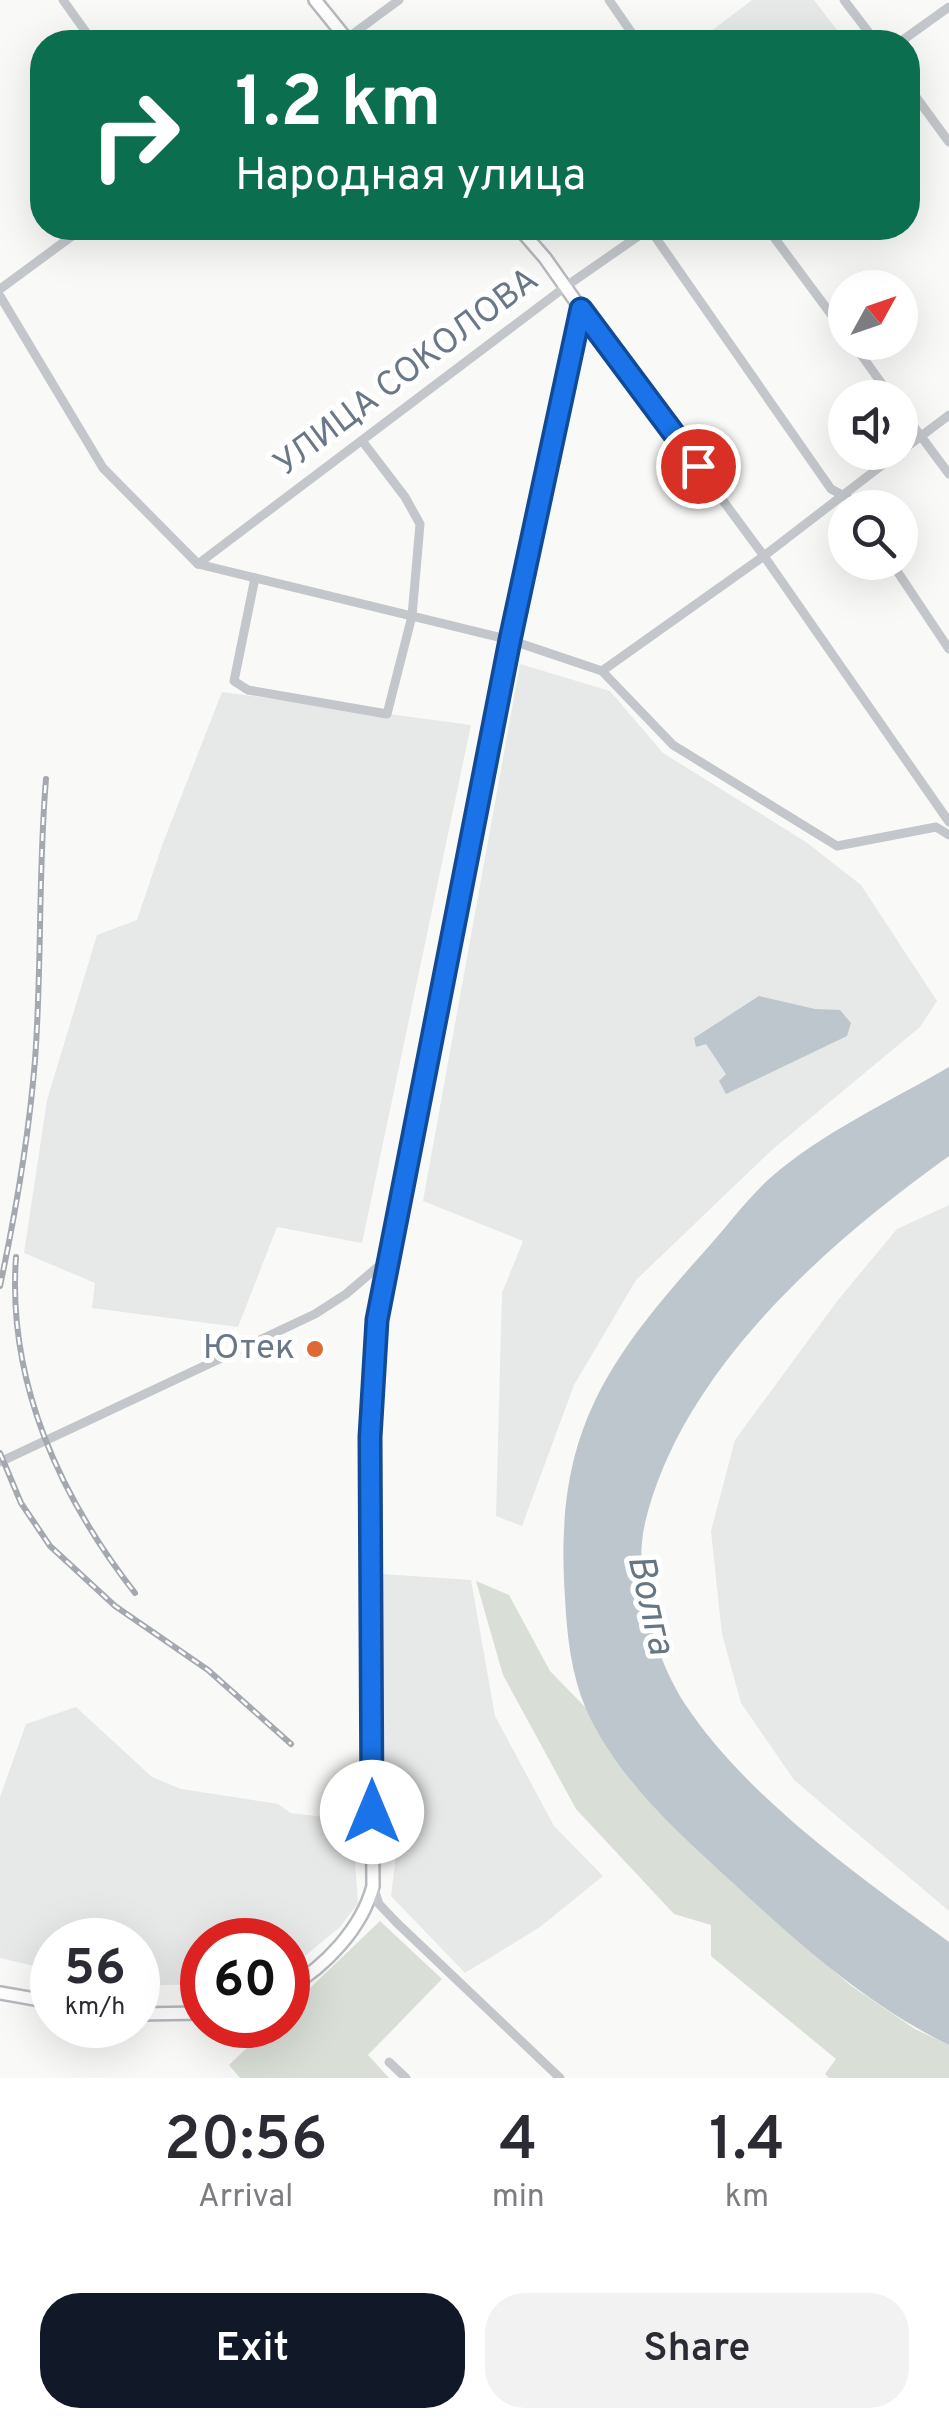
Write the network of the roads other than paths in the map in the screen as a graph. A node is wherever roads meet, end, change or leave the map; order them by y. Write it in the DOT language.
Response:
graph roads {
  1 [pos="63,0"];
  2 [pos="316,0"];
  3 [pos="399,0"];
  4 [pos="609,0"];
  5 [pos="844,0"];
  6 [pos="949,8"];
  7 [pos="84,30"];
  8 [pos="338,30"];
  9 [pos="360,30"];
  10 [pos="630,30"];
  11 [pos="867,30"];
  12 [pos="917,30"];
  13 [pos="920,102"];
  14 [pos="949,142"];
  15 [pos="67,240"];
  16 [pos="529,240"];
  17 [pos="633,240"];
  18 [pos="658,240"];
  19 [pos="776,240"];
  20 [pos="566,287"];
  21 [pos="0,292"];
  22 [pos="581,309"];
  23 [pos="828,310"];
  24 [pos="949,415"];
  25 [pos="918,433"];
  26 [pos="920,436"];
  27 [pos="363,442"];
  28 [pos="877,470"];
  29 [pos="949,474"];
  30 [pos="834,490"];
  31 [pos="851,490"];
  32 [pos="828,507"];
  33 [pos="764,556"];
  34 [pos="198,564"];
  35 [pos="254,578"];
  36 [pos="903,580"];
  37 [pos="412,616"];
  38 [pos="510,640"];
  39 [pos="949,649"];
  40 [pos="602,672"];
  41 [pos="949,822"];
  42 [pos="949,834"];
  43 [pos="387,1259"];
  44 [pos="0,1462"];
  45 [pos="373,1886"];
  46 [pos="310,1972"];
  47 [pos="0,1994"];
  48 [pos="30,1999"];
  49 [pos="389,2062"];
  50 [pos="406,2078"];
  51 [pos="560,2078"];
  1 -- 7 [label="street"];
  2 -- 8 [label="main road"];
  3 -- 9 [label="street"];
  4 -- 10 [label="street"];
  5 -- 11 [label="street"];
  6 -- 12 [label="street"];
  13 -- 14 [label="street"];
  15 -- 21 [label="street"];
  16 -- 20 [label="main road"];
  17 -- 20 [label="street, УЛИЦА СОКОЛОВА"];
  18 -- 30 [label="street"];
  19 -- 23 [label="street"];
  20 -- 22 [label="main road"];
  20 -- 27 [label="street, УЛИЦА СОКОЛОВА"];
  21 -- 34 [label="street"];
  22 -- 33 [label="street"];
  22 -- 38 [label="main road"];
  24 -- 26 [label="street"];
  25 -- 26 [label="street"];
  26 -- 29 [label="street"];
  27 -- 34 [label="street, УЛИЦА СОКОЛОВА"];
  27 -- 37 [label="street"];
  28 -- 31 [label="street"];
  32 -- 33 [label="street"];
  33 -- 40 [label="street"];
  33 -- 41 [label="street"];
  34 -- 35 [label="street"];
  35 -- 37 [label="street"];
  35 -- 37 [label="street"];
  36 -- 39 [label="street"];
  37 -- 38 [label="street"];
  38 -- 40 [label="street"];
  38 -- 43 [label="main road"];
  40 -- 42 [label="street"];
  43 -- 44 [label="street"];
  43 -- 45 [label="main road"];
  45 -- 46 [label="main road"];
  45 -- 51 [label="street"];
  47 -- 48 [label="main road"];
  49 -- 50 [label="street"];
}
